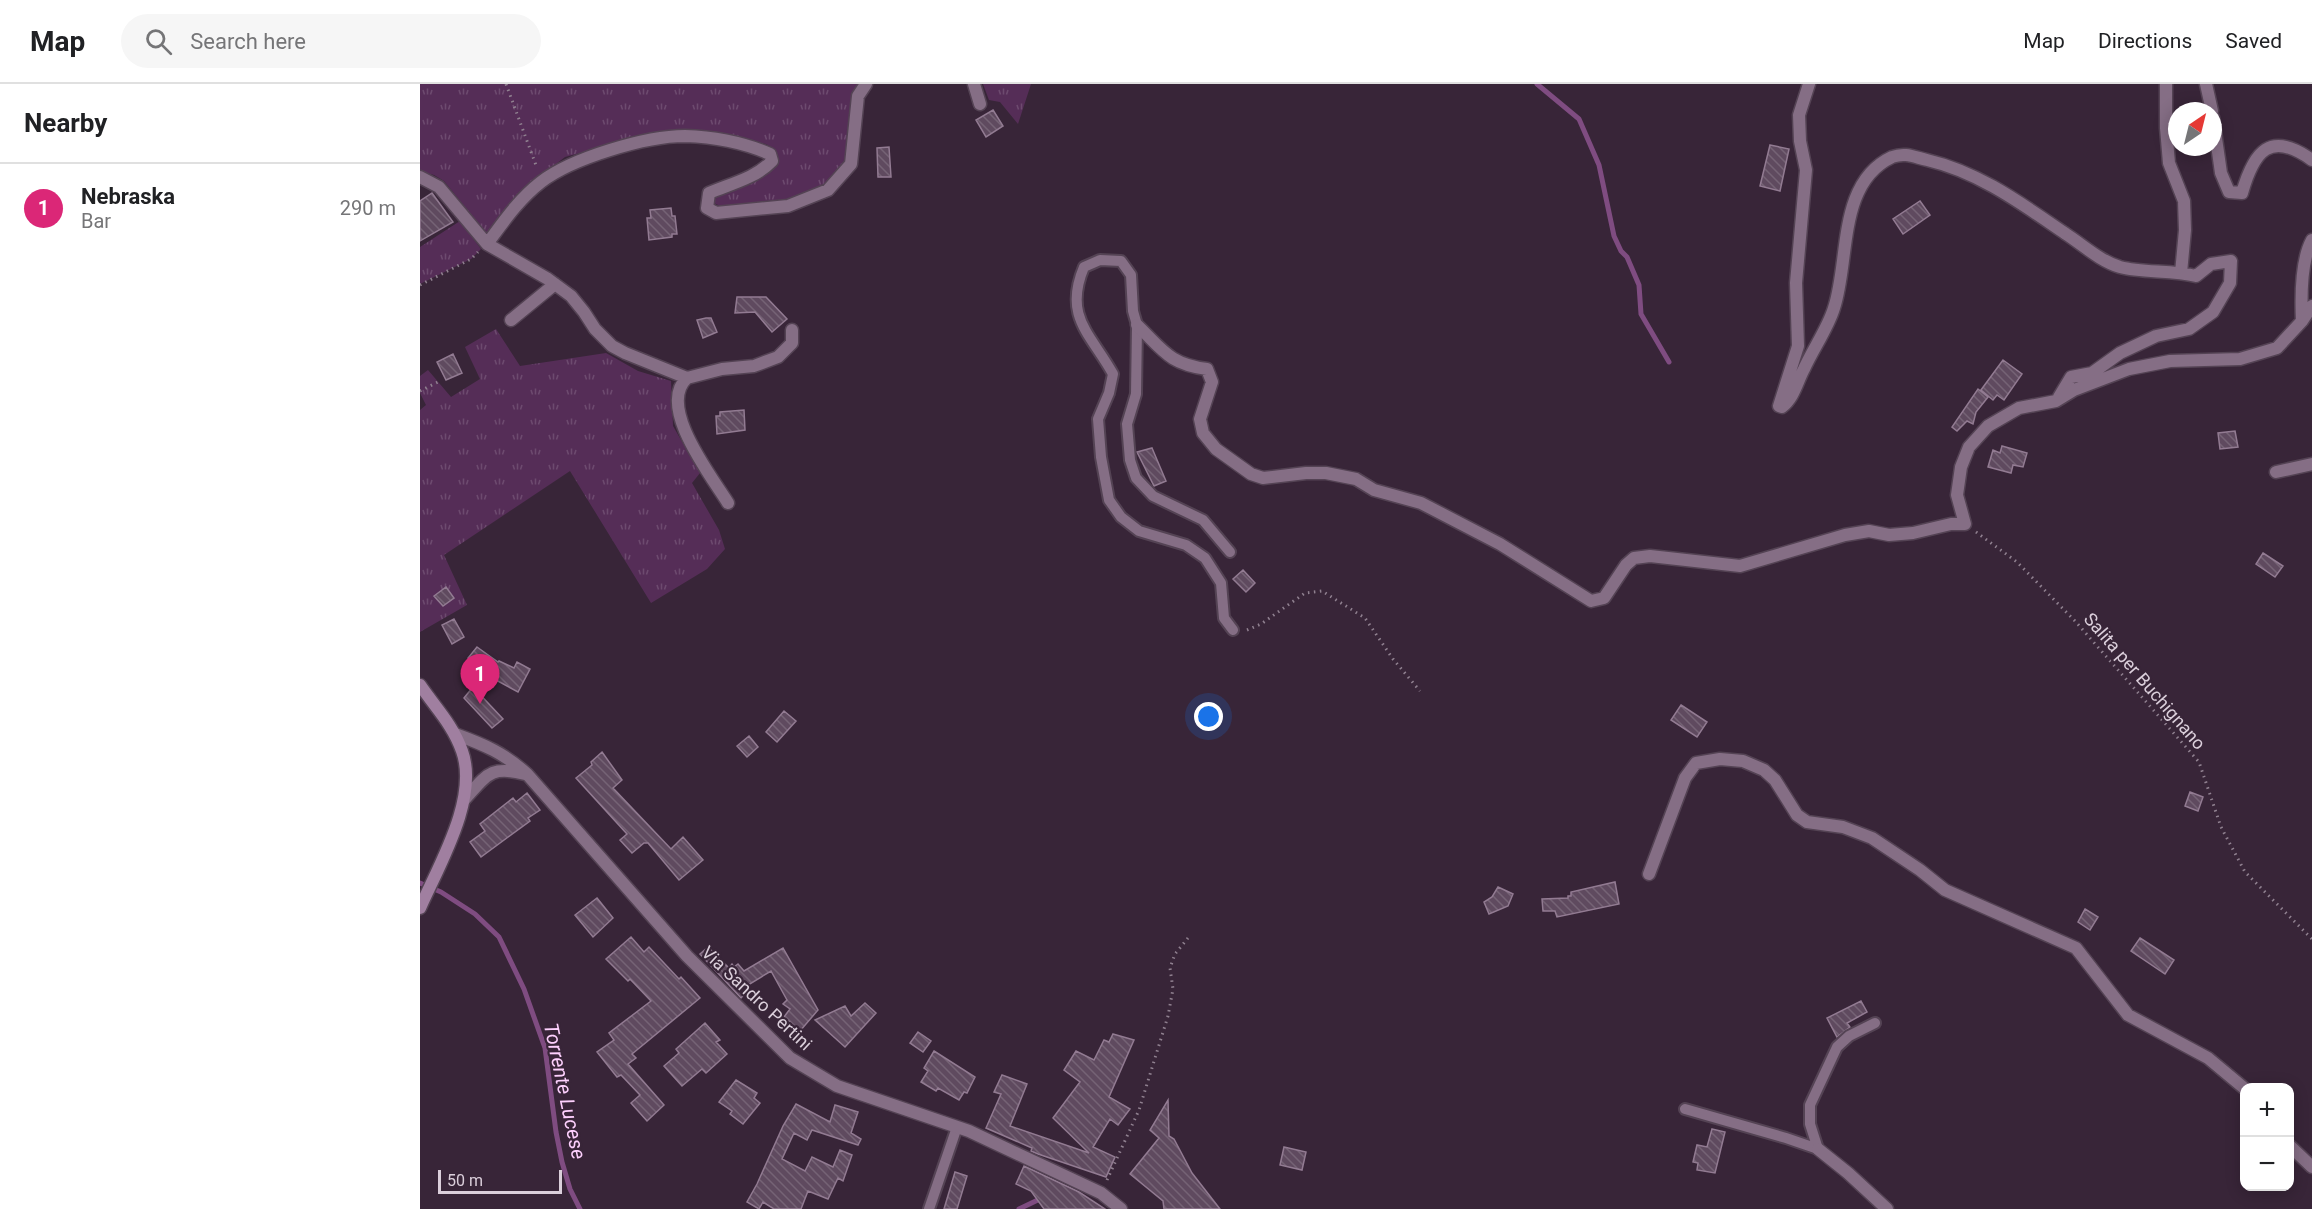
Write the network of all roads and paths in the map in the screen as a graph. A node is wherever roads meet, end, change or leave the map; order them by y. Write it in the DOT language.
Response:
graph roads {
  1 [pos="506,84"];
  2 [pos="866,84"];
  3 [pos="974,84"];
  4 [pos="1809,84"];
  5 [pos="2166,84"];
  6 [pos="2206,84"];
  7 [pos="2210,102"];
  8 [pos="980,104"];
  9 [pos="2219,156"];
  10 [pos="2312,160"];
  11 [pos="420,177"];
  12 [pos="542,182"];
  13 [pos="2312,240"];
  14 [pos="487,244"];
  15 [pos="2181,273"];
  16 [pos="555,284"];
  17 [pos="420,285"];
  18 [pos="2312,306"];
  19 [pos="511,320"];
  20 [pos="2302,321"];
  21 [pos="1137,325"];
  22 [pos="792,330"];
  23 [pos="687,378"];
  24 [pos="438,382"];
  25 [pos="420,391"];
  26 [pos="2056,401"];
  27 [pos="2312,464"];
  28 [pos="2276,472"];
  29 [pos="728,503"];
  30 [pos="1965,524"];
  31 [pos="1230,552"];
  32 [pos="1233,630"];
  33 [pos="420,685"];
  34 [pos="1420,691"];
  35 [pos="455,734"];
  36 [pos="527,774"];
  37 [pos="464,800"];
  38 [pos="1649,874"];
  39 [pos="420,908"];
  40 [pos="1188,938"];
  41 [pos="2312,939"];
  42 [pos="1875,1023"];
  43 [pos="2240,1085"];
  44 [pos="1685,1109"];
  45 [pos="957,1127"];
  46 [pos="1818,1149"];
  47 [pos="2294,1151"];
  48 [pos="2312,1167"];
  49 [pos="1101,1193"];
  50 [pos="929,1209"];
  51 [pos="1121,1209"];
  52 [pos="1887,1209"];
  1 -- 12 [label="path"];
  2 -- 12 [label="street"];
  3 -- 8 [label="street"];
  4 -- 15 [label="street"];
  5 -- 15 [label="street"];
  6 -- 7 [label="street"];
  9 -- 10 [label="street"];
  11 -- 14 [label="street"];
  12 -- 14 [label="street"];
  13 -- 20 [label="street"];
  14 -- 16 [label="street"];
  14 -- 17 [label="path"];
  15 -- 26 [label="street"];
  16 -- 19 [label="street"];
  16 -- 23 [label="street"];
  18 -- 20 [label="street"];
  20 -- 26 [label="street"];
  21 -- 30 [label="street"];
  21 -- 31 [label="lane"];
  21 -- 32 [label="lane"];
  22 -- 23 [label="street"];
  23 -- 29 [label="street"];
  24 -- 25 [label="path"];
  26 -- 30 [label="street"];
  27 -- 28 [label="street"];
  30 -- 41 [label="path, Salita per Buchignano"];
  32 -- 34 [label="path"];
  33 -- 35 [label="main road"];
  35 -- 36 [label="street, Via Sandro Pertini"];
  35 -- 37 [label="main road"];
  36 -- 37 [label="street"];
  36 -- 45 [label="street, Via Sandro Pertini"];
  37 -- 39 [label="main road"];
  38 -- 43 [label="street"];
  40 -- 49 [label="path"];
  42 -- 46 [label="lane"];
  44 -- 46 [label="lane"];
  45 -- 49 [label="street, Via Sandro Pertini"];
  45 -- 50 [label="lane"];
  46 -- 52 [label="street"];
  47 -- 48 [label="street"];
  49 -- 51 [label="street, Via Sandro Pertini"];
}
